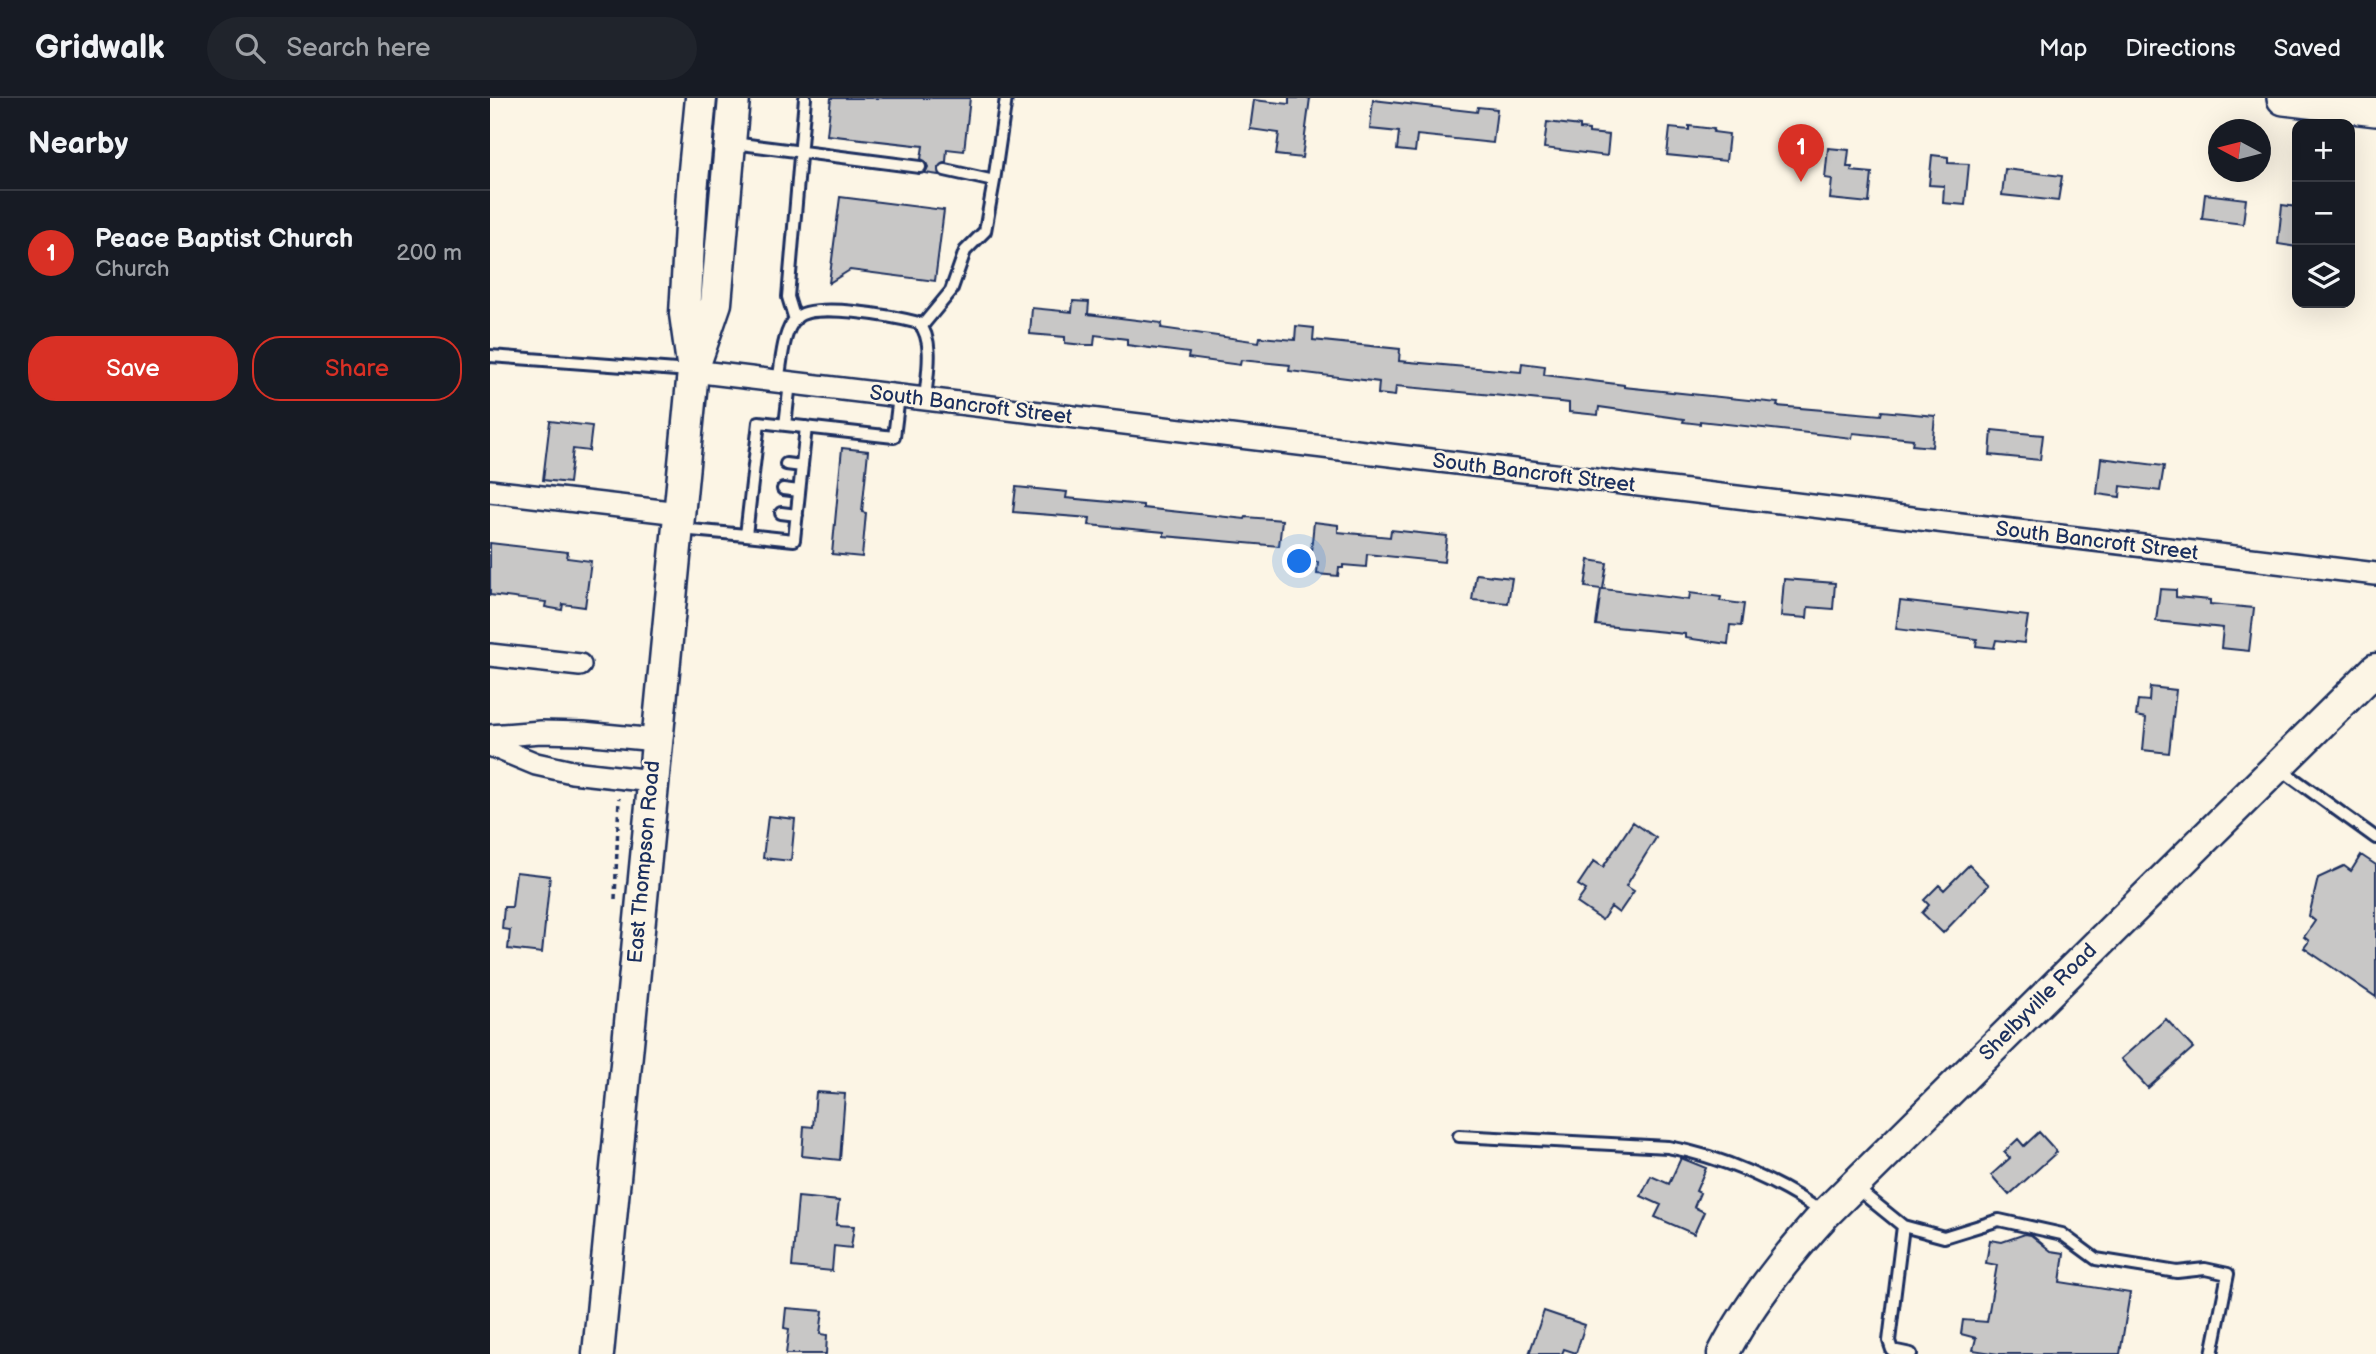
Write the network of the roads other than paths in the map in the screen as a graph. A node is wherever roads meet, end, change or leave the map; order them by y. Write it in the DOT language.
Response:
graph roads {
  1 [pos="701,98"];
  2 [pos="734,98"];
  3 [pos="804,98"];
  4 [pos="1006,98"];
  5 [pos="2300,99"];
  6 [pos="2376,109"];
  7 [pos="730,142"];
  8 [pos="799,152"];
  9 [pos="920,167"];
  10 [pos="945,170"];
  11 [pos="994,181"];
  12 [pos="795,320"];
  13 [pos="922,326"];
  14 [pos="490,356"];
  15 [pos="693,371"];
  16 [pos="784,382"];
  17 [pos="899,396"];
  18 [pos="925,399"];
  19 [pos="785,425"];
  20 [pos="806,427"];
  21 [pos="786,464"];
  22 [pos="802,466"];
  23 [pos="783,489"];
  24 [pos="799,491"];
  25 [pos="490,492"];
  26 [pos="780,513"];
  27 [pos="797,515"];
  28 [pos="678,521"];
  29 [pos="746,535"];
  30 [pos="2376,574"];
  31 [pos="490,655"];
  32 [pos="580,665"];
  33 [pos="2376,669"];
  34 [pos="490,736"];
  35 [pos="656,740"];
  36 [pos="490,745"];
  37 [pos="2277,766"];
  38 [pos="652,781"];
  39 [pos="2376,838"];
  40 [pos="1459,1136"];
  41 [pos="1854,1186"];
  42 [pos="1825,1214"];
  43 [pos="1903,1226"];
  44 [pos="1727,1352"];
  45 [pos="598,1354"];
  46 [pos="1910,1354"];
  47 [pos="2212,1354"];
  1 -- 15 [label="main road, East Thompson Road"];
  2 -- 7 [label="main road, East Thompson Road"];
  3 -- 8 [label="lane"];
  4 -- 11 [label="lane"];
  5 -- 6 [label="main road"];
  7 -- 8 [label="lane"];
  7 -- 15 [label="main road, East Thompson Road"];
  8 -- 9 [label="lane"];
  8 -- 12 [label="lane"];
  10 -- 11 [label="lane"];
  11 -- 13 [label="lane"];
  12 -- 13 [label="lane"];
  12 -- 16 [label="lane"];
  13 -- 18 [label="lane"];
  14 -- 15 [label="lane"];
  15 -- 16 [label="street, South Bancroft Street"];
  15 -- 28 [label="main road, East Thompson Road"];
  16 -- 17 [label="street, South Bancroft Street"];
  16 -- 19 [label="lane"];
  17 -- 18 [label="street, South Bancroft Street"];
  17 -- 20 [label="lane"];
  18 -- 30 [label="street, South Bancroft Street"];
  19 -- 20 [label="lane"];
  19 -- 29 [label="lane"];
  20 -- 22 [label="lane"];
  21 -- 22 [label="lane"];
  22 -- 24 [label="lane"];
  23 -- 24 [label="lane"];
  24 -- 27 [label="lane"];
  25 -- 28 [label="street"];
  26 -- 27 [label="lane"];
  27 -- 29 [label="lane"];
  28 -- 29 [label="lane"];
  28 -- 35 [label="main road, East Thompson Road"];
  31 -- 32 [label="street"];
  33 -- 37 [label="main road, Shelbyville Road"];
  34 -- 35 [label="street"];
  35 -- 38 [label="main road, East Thompson Road"];
  36 -- 38 [label="street"];
  37 -- 39 [label="lane"];
  37 -- 41 [label="main road, Shelbyville Road"];
  38 -- 45 [label="main road, East Thompson Road"];
  40 -- 42 [label="lane"];
  41 -- 42 [label="main road, Shelbyville Road"];
  41 -- 43 [label="lane"];
  42 -- 44 [label="main road, Shelbyville Road"];
  43 -- 46 [label="lane"];
  43 -- 47 [label="lane"];
}
